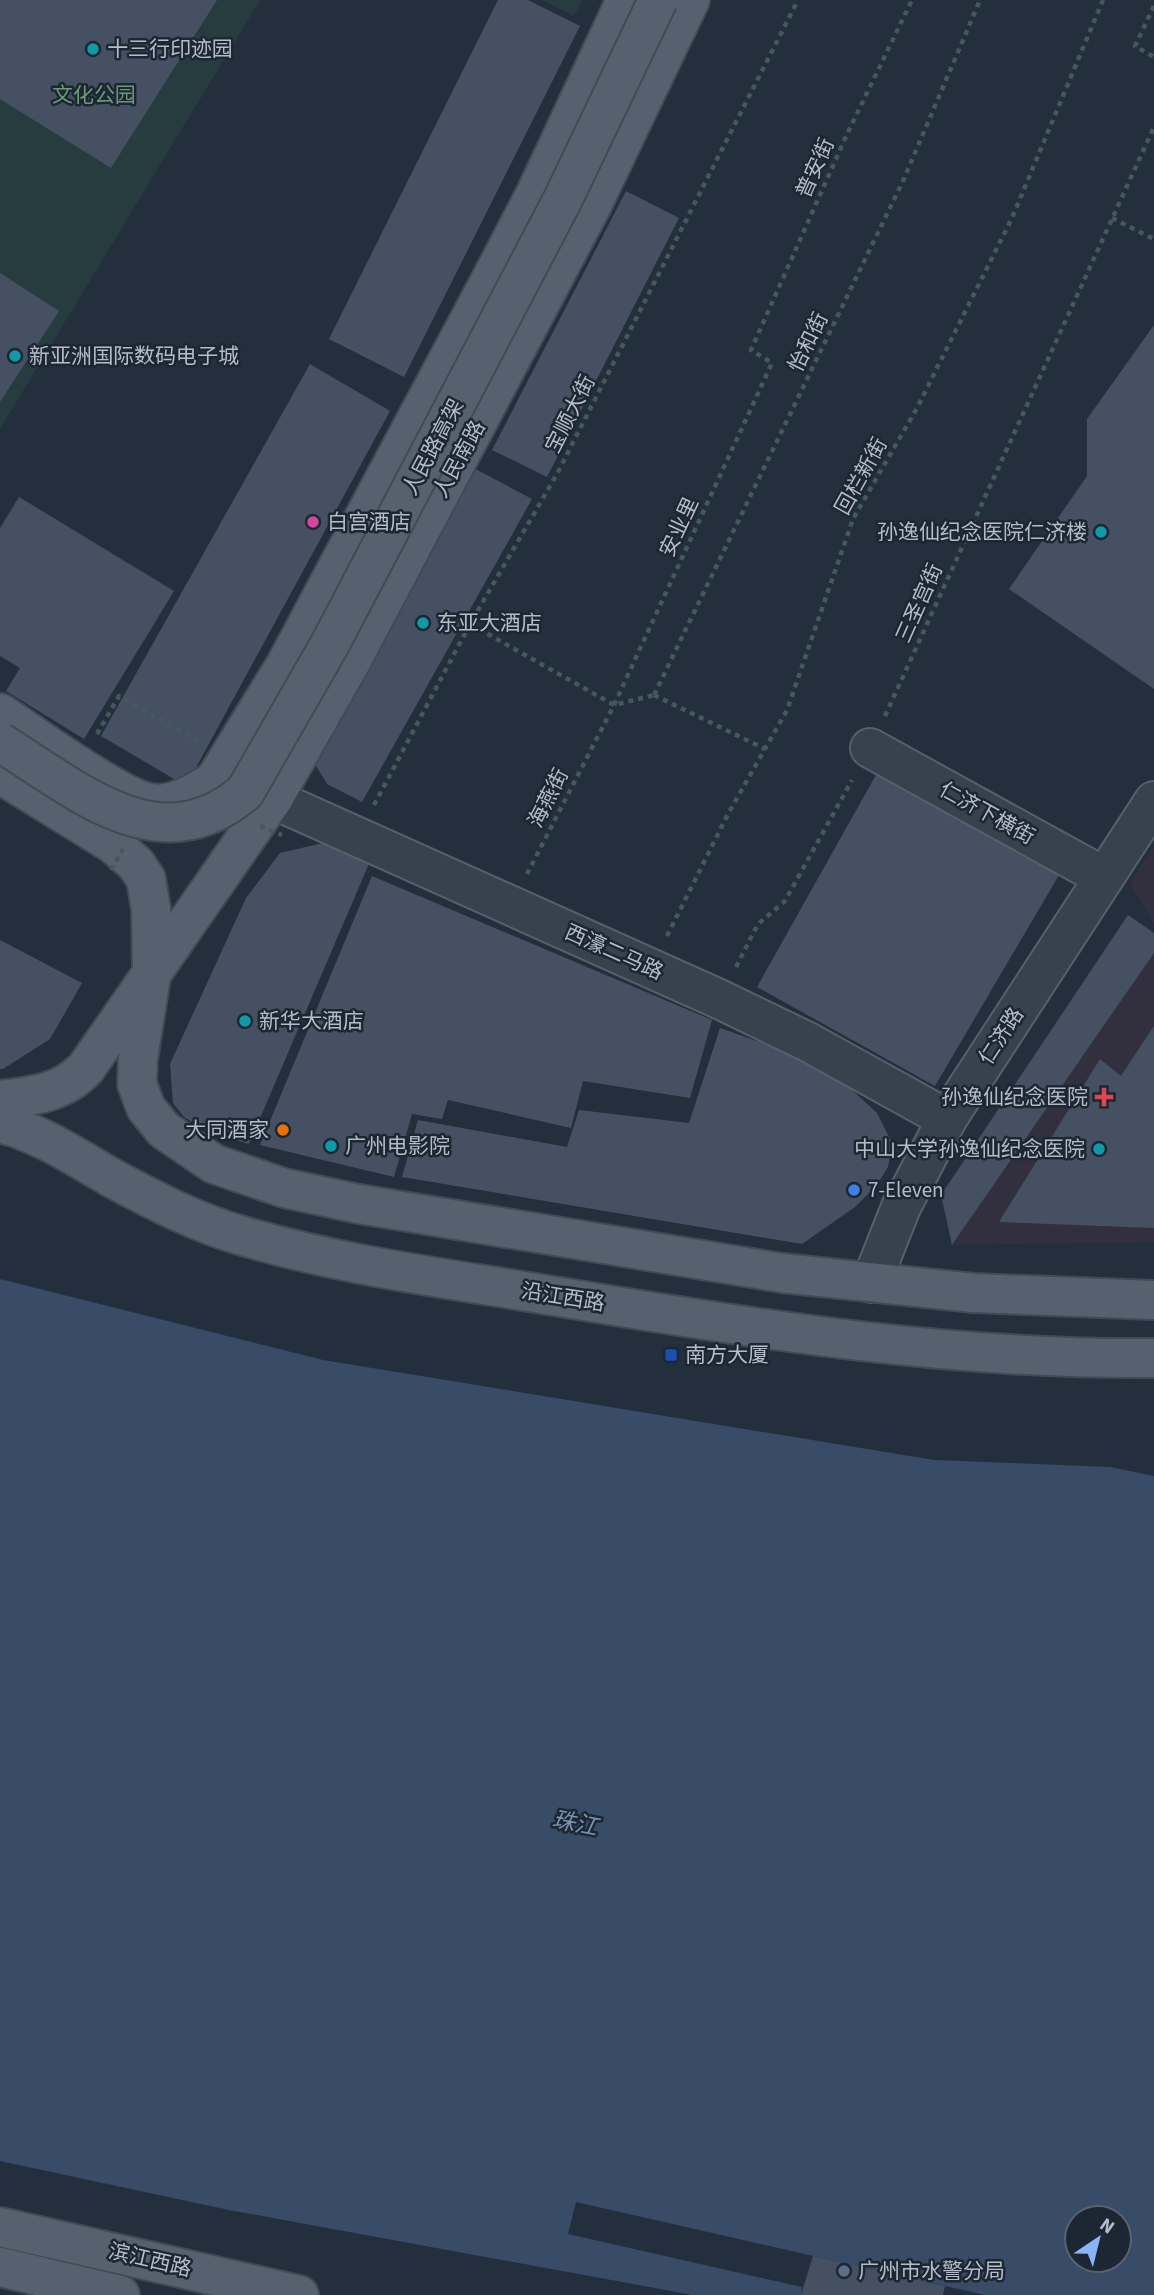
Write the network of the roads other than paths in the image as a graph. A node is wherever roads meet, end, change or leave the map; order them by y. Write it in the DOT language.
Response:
graph roads {
  1 [pos="626,0"];
  2 [pos="658,0"];
  3 [pos="690,0"];
  4 [pos="0,713"];
  5 [pos="0,742"];
  6 [pos="870,748"];
  7 [pos="0,774"];
  8 [pos="93,786"];
  9 [pos="273,799"];
  10 [pos="1154,801"];
  11 [pos="59,810"];
  12 [pos="113,844"];
  13 [pos="1104,877"];
  14 [pos="152,970"];
  15 [pos="0,1100"];
  16 [pos="947,1119"];
  17 [pos="0,1123"];
  18 [pos="871,1283"];
  19 [pos="1154,1300"];
  20 [pos="1154,1358"];
  21 [pos="0,2227"];
  22 [pos="0,2267"];
  23 [pos="120,2295"];
  24 [pos="299,2295"];
  1 -- 8 [label="main road"];
  2 -- 5 [label="main road, 人民路高架, bridge"];
  3 -- 9 [label="main road, 人民南路"];
  4 -- 8 [label="main road"];
  6 -- 13 [label="street, 仁济下横街"];
  7 -- 11 [label="main road"];
  8 -- 11 [label="main road"];
  8 -- 12 [label="main road"];
  9 -- 14 [label="main road, 人民南路"];
  9 -- 16 [label="street, 西濠二马路"];
  10 -- 13 [label="street, 仁济路"];
  11 -- 12 [label="main road"];
  12 -- 14 [label="main road"];
  13 -- 16 [label="street, 仁济路"];
  14 -- 15 [label="main road, 人民南路"];
  14 -- 18 [label="main road"];
  16 -- 18 [label="street, 仁济路"];
  17 -- 20 [label="main road, 沿江西路"];
  18 -- 19 [label="main road"];
  21 -- 24 [label="main road, 滨江西路"];
  22 -- 23 [label="main road, 滨江西路"];
}
